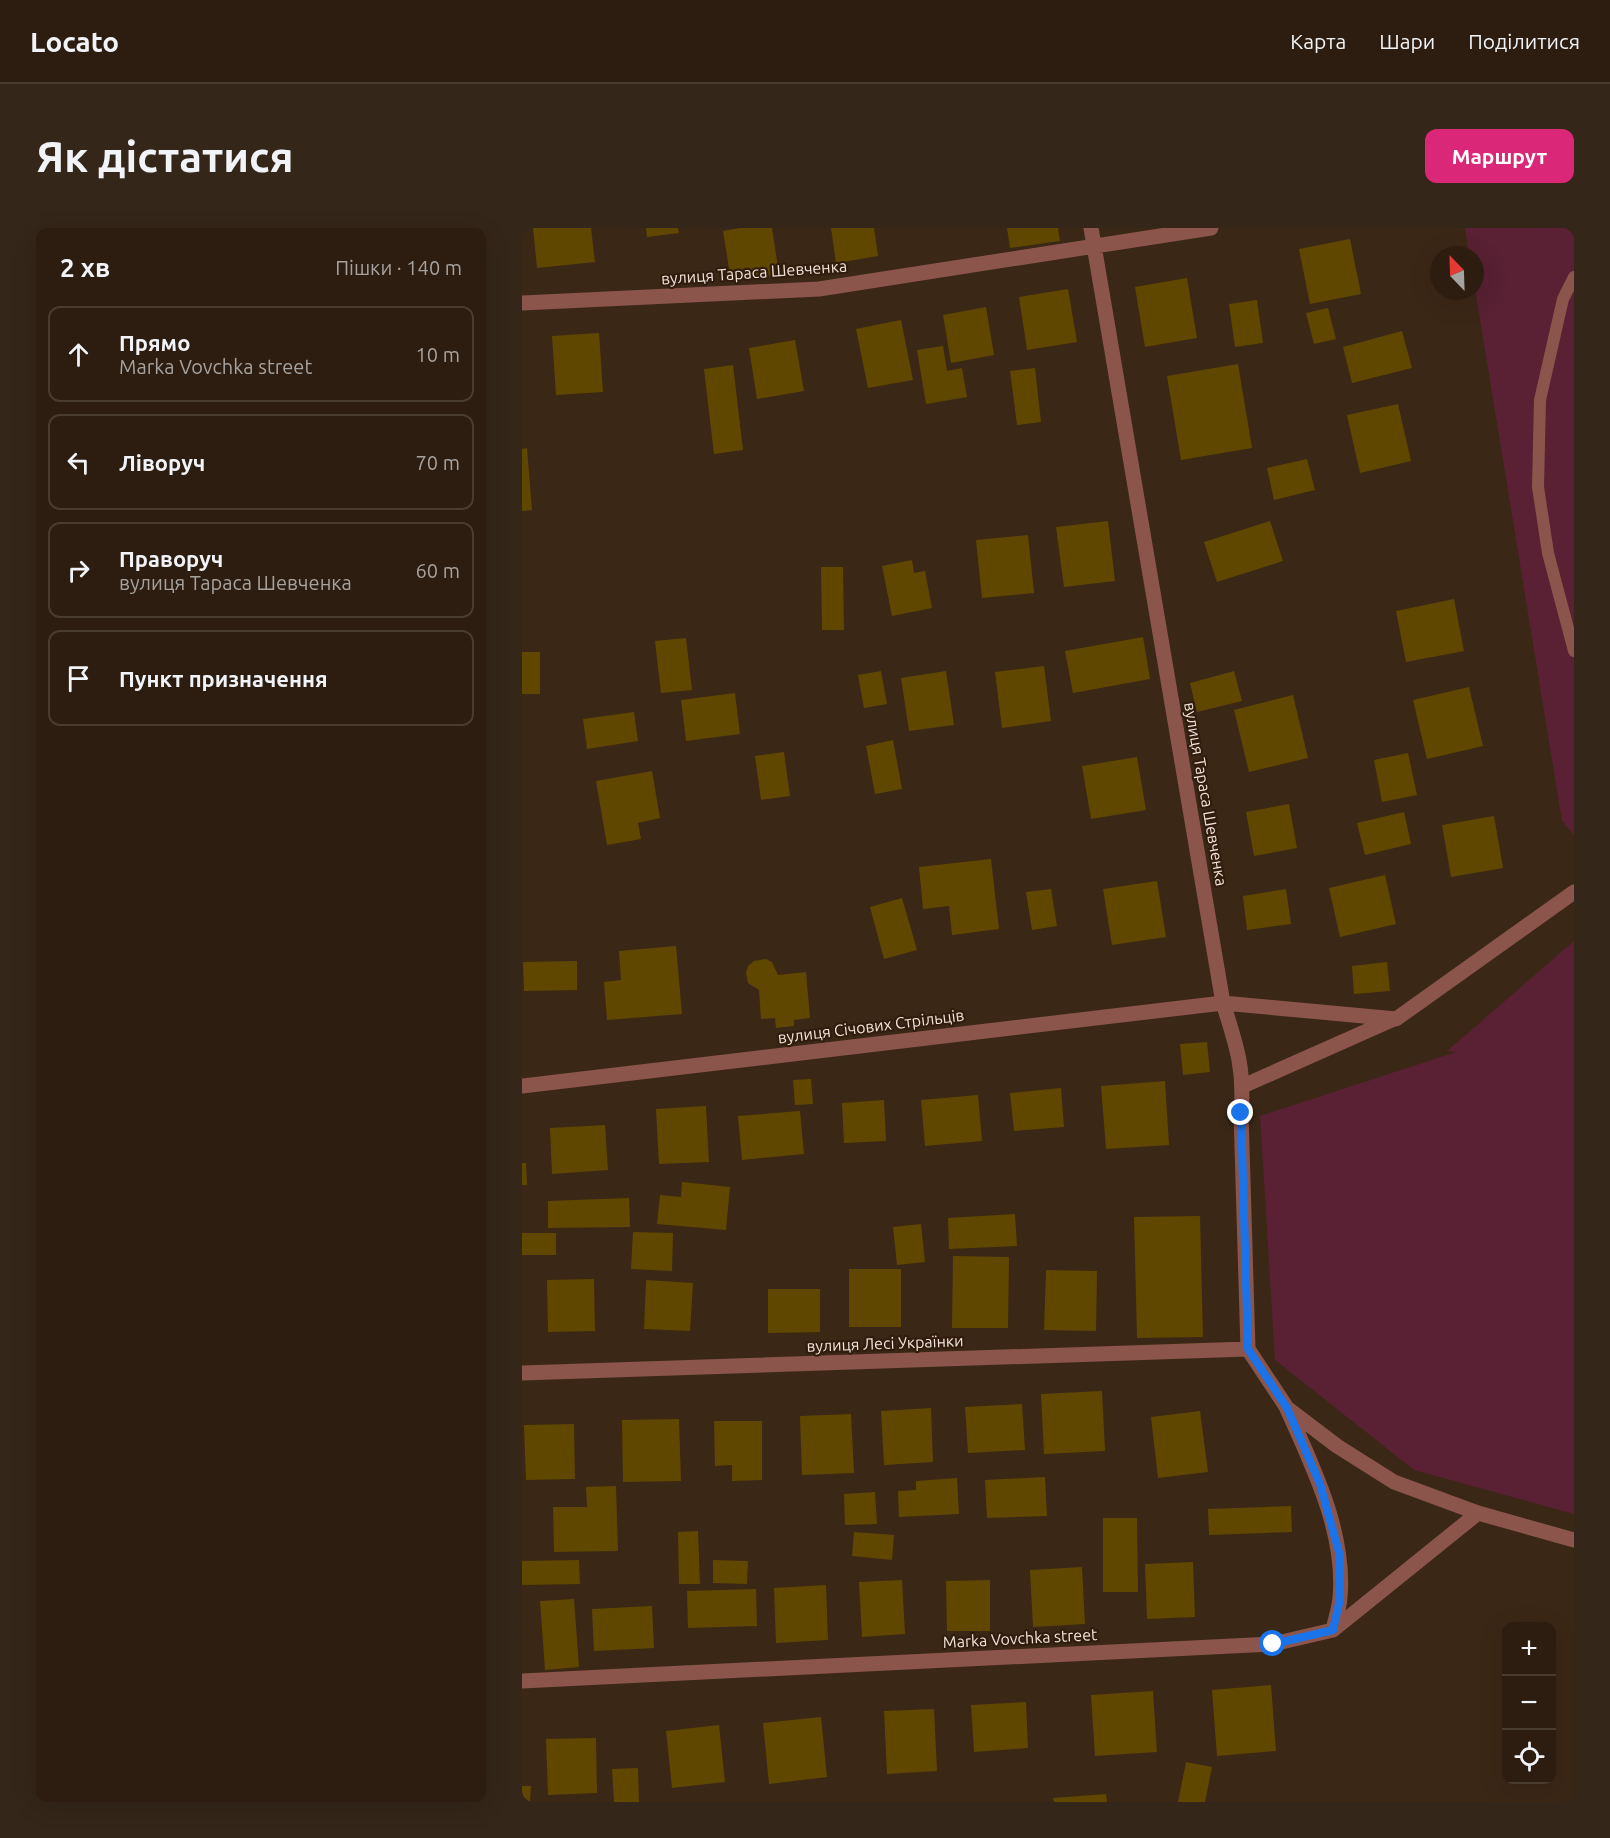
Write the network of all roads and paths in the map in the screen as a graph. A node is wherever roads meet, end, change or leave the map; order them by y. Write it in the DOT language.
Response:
graph roads {
  1 [pos="1091,228"];
  2 [pos="1211,228"];
  3 [pos="1094,246"];
  4 [pos="1574,277"];
  5 [pos="522,303"];
  6 [pos="1574,651"];
  7 [pos="1574,892"];
  8 [pos="1223,1003"];
  9 [pos="1396,1019"];
  10 [pos="522,1086"];
  11 [pos="1243,1086"];
  12 [pos="1248,1349"];
  13 [pos="522,1373"];
  14 [pos="1287,1408"];
  15 [pos="1478,1513"];
  16 [pos="1574,1540"];
  17 [pos="1333,1630"];
  18 [pos="522,1681"];
  1 -- 3 [label="street, вулиця Тараса Шевченка"];
  2 -- 3 [label="street, вулиця Тараса Шевченка"];
  3 -- 5 [label="street, вулиця Тараса Шевченка"];
  3 -- 8 [label="street, вулиця Тараса Шевченка"];
  4 -- 6 [label="lane"];
  7 -- 9 [label="street"];
  8 -- 9 [label="street, вулиця Січових Стрільців"];
  8 -- 10 [label="street, вулиця Січових Стрільців"];
  8 -- 11 [label="street, вулиця Тараса Шевченка"];
  9 -- 11 [label="street"];
  11 -- 12 [label="street, вулиця Тараса Шевченка"];
  12 -- 13 [label="street, вулиця Лесі Українки"];
  12 -- 14 [label="street"];
  14 -- 15 [label="street"];
  14 -- 17 [label="street"];
  15 -- 16 [label="street"];
  15 -- 17 [label="street, Marka Vovchka street"];
  17 -- 18 [label="street, Marka Vovchka street"];
}
